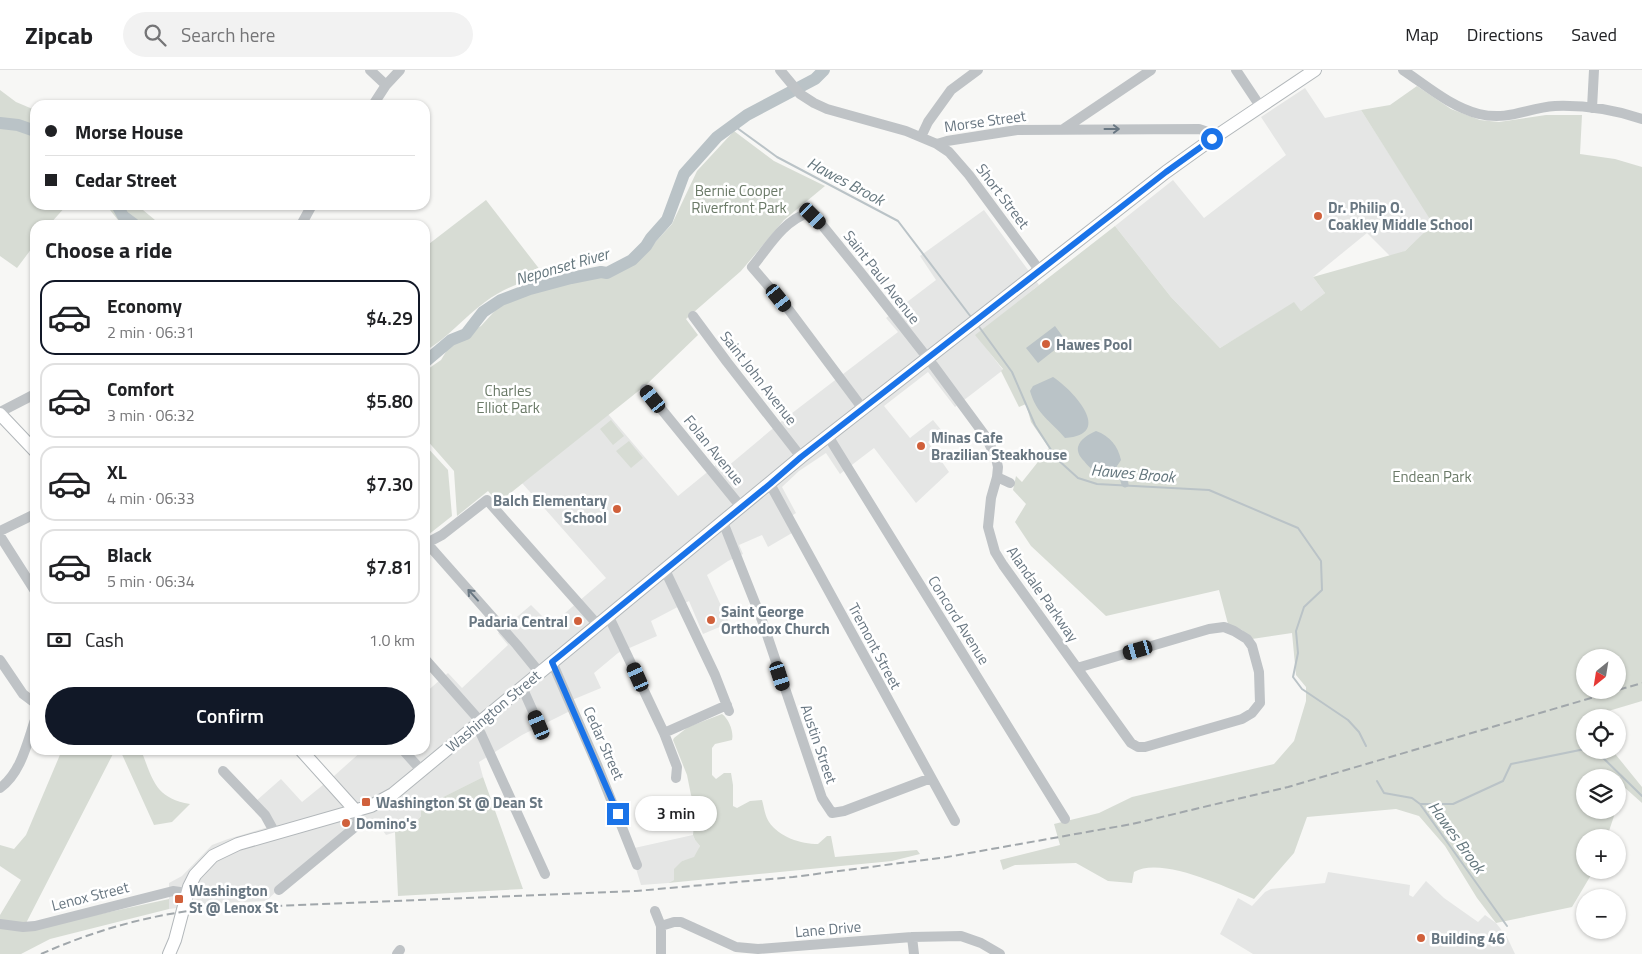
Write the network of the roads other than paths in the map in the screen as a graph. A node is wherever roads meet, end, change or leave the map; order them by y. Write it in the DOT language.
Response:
graph roads {
  1 [pos="370,70"];
  2 [pos="400,70"];
  3 [pos="780,70"];
  4 [pos="978,70"];
  5 [pos="1151,70"];
  6 [pos="1236,70"];
  7 [pos="1315,70"];
  8 [pos="1403,70"];
  9 [pos="1594,70"];
  10 [pos="386,86"];
  11 [pos="376,100"];
  12 [pos="1260,106"];
  13 [pos="1592,108"];
  14 [pos="1642,119"];
  15 [pos="1064,128"];
  16 [pos="921,137"];
  17 [pos="1212,139"];
  18 [pos="937,144"];
  19 [pos="1040,271"];
  20 [pos="693,316"];
  21 [pos="927,358"];
  22 [pos="646,389"];
  23 [pos="30,397"];
  24 [pos="863,408"];
  25 [pos="0,413"];
  26 [pos="828,436"];
  27 [pos="30,446"];
  28 [pos="801,457"];
  29 [pos="997,477"];
  30 [pos="1010,483"];
  31 [pos="770,484"];
  32 [pos="740,507"];
  33 [pos="30,516"];
  34 [pos="723,522"];
  35 [pos="0,531"];
  36 [pos="0,536"];
  37 [pos="430,541"];
  38 [pos="430,548"];
  39 [pos="665,570"];
  40 [pos="30,583"];
  41 [pos="602,619"];
  42 [pos="0,660"];
  43 [pos="552,662"];
  44 [pos="430,665"];
  45 [pos="1077,668"];
  46 [pos="539,672"];
  47 [pos="522,687"];
  48 [pos="30,699"];
  49 [pos="478,724"];
  50 [pos="539,725"];
  51 [pos="664,733"];
  52 [pos="30,734"];
  53 [pos="306,755"];
  54 [pos="408,755"];
  55 [pos="421,770"];
  56 [pos="224,772"];
  57 [pos="676,778"];
  58 [pos="931,778"];
  59 [pos="0,788"];
  60 [pos="355,810"];
  61 [pos="1065,819"];
  62 [pos="954,821"];
  63 [pos="274,833"];
  64 [pos="637,865"];
  65 [pos="545,874"];
  66 [pos="279,890"];
  67 [pos="187,893"];
  68 [pos="655,911"];
  69 [pos="0,924"];
  70 [pos="661,926"];
  71 [pos="912,938"];
  72 [pos="797,951"];
  73 [pos="169,954"];
  74 [pos="661,954"];
  75 [pos="914,954"];
  76 [pos="1000,954"];
  1 -- 10 [label="street"];
  2 -- 10 [label="street"];
  3 -- 16 [label="street, Morse Street"];
  4 -- 16 [label="street"];
  5 -- 15 [label="street"];
  6 -- 12 [label="street"];
  7 -- 12 [label="main road, Washington Street"];
  8 -- 13 [label="street"];
  9 -- 13 [label="street"];
  10 -- 11 [label="street"];
  12 -- 17 [label="main road, Washington Street"];
  13 -- 14 [label="street"];
  15 -- 17 [label="street, Morse Street, one-way"];
  15 -- 18 [label="street, Morse Street"];
  16 -- 18 [label="street, Morse Street"];
  17 -- 19 [label="main road, Washington Street"];
  18 -- 19 [label="street, Short Street"];
  19 -- 21 [label="main road, Washington Street"];
  20 -- 28 [label="street, Saint John Avenue"];
  21 -- 24 [label="main road, Washington Street"];
  21 -- 24 [label="street, Saint Paul Avenue"];
  21 -- 29 [label="street, Alandale Parkway"];
  22 -- 32 [label="street, Folan Avenue"];
  23 -- 25 [label="street"];
  24 -- 26 [label="main road, Washington Street"];
  25 -- 27 [label="main road"];
  26 -- 28 [label="main road, Washington Street"];
  26 -- 61 [label="street, Concord Avenue"];
  28 -- 31 [label="main road, Washington Street"];
  29 -- 30 [label="street"];
  29 -- 45 [label="street, Alandale Parkway"];
  31 -- 32 [label="main road, Washington Street"];
  31 -- 58 [label="street, Tremont Street"];
  32 -- 34 [label="main road, Washington Street"];
  33 -- 35 [label="street"];
  34 -- 39 [label="main road, Washington Street"];
  34 -- 58 [label="street, Austin Street"];
  36 -- 40 [label="street"];
  37 -- 41 [label="street"];
  46 -- 38 [label="street, one-way"];
  39 -- 41 [label="main road, Washington Street"];
  39 -- 51 [label="street"];
  41 -- 43 [label="main road, Washington Street"];
  41 -- 51 [label="street"];
  42 -- 48 [label="street"];
  43 -- 46 [label="main road, Washington Street"];
  43 -- 64 [label="street, Cedar Street"];
  44 -- 49 [label="street"];
  45 -- 45 [label="street, Alandale Parkway"];
  46 -- 47 [label="main road, Washington Street"];
  47 -- 49 [label="main road, Washington Street"];
  47 -- 50 [label="street"];
  49 -- 55 [label="main road, Washington Street"];
  49 -- 65 [label="street"];
  51 -- 57 [label="street"];
  52 -- 59 [label="street"];
  53 -- 60 [label="main road"];
  54 -- 55 [label="street"];
  55 -- 60 [label="main road, Washington Street"];
  56 -- 63 [label="street"];
  58 -- 62 [label="street, Tremont Street"];
  60 -- 63 [label="main road, Washington Street"];
  60 -- 66 [label="street"];
  63 -- 67 [label="main road, Washington Street"];
  67 -- 69 [label="street, Lenox Street"];
  67 -- 73 [label="main road, Washington Street"];
  68 -- 70 [label="street"];
  70 -- 72 [label="street, Lane Drive"];
  70 -- 74 [label="street"];
  71 -- 72 [label="street, Lane Drive"];
  71 -- 75 [label="street"];
  71 -- 76 [label="street, Lane Drive"];
}
